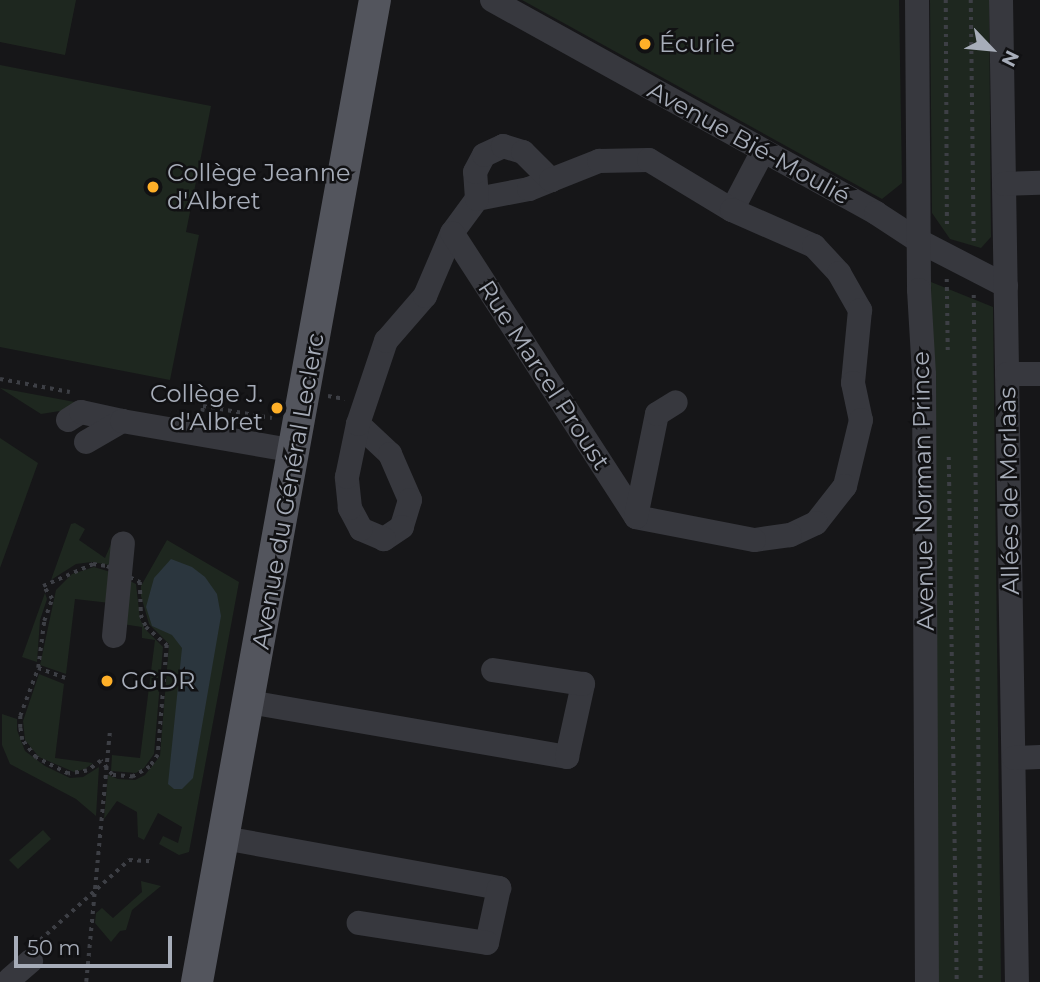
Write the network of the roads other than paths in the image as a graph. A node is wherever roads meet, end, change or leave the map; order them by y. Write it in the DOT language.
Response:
graph roads {
  1 [pos="375,0"];
  2 [pos="492,0"];
  3 [pos="917,0"];
  4 [pos="1001,0"];
  5 [pos="770,154"];
  6 [pos="551,180"];
  7 [pos="1040,183"];
  8 [pos="1004,184"];
  9 [pos="477,199"];
  10 [pos="738,213"];
  11 [pos="452,233"];
  12 [pos="919,241"];
  13 [pos="1006,286"];
  14 [pos="1007,374"];
  15 [pos="1040,374"];
  16 [pos="676,402"];
  17 [pos="68,420"];
  18 [pos="122,421"];
  19 [pos="358,424"];
  20 [pos="86,442"];
  21 [pos="295,451"];
  22 [pos="636,517"];
  23 [pos="123,543"];
  24 [pos="114,636"];
  25 [pos="493,670"];
  26 [pos="249,702"];
  27 [pos="1040,757"];
  28 [pos="1014,758"];
  29 [pos="224,838"];
  30 [pos="359,923"];
  31 [pos="32,954"];
  32 [pos="10,979"];
  33 [pos="197,982"];
  34 [pos="927,982"];
  35 [pos="1017,982"];
  1 -- 21 [label="main road, Avenue du Général Leclerc"];
  2 -- 5 [label="street, Avenue Bié-Moulié"];
  3 -- 12 [label="street, Avenue Norman Prince"];
  4 -- 8 [label="street, Allées de Morlaàs"];
  5 -- 10 [label="street"];
  5 -- 12 [label="street, Avenue Bié-Moulié"];
  6 -- 9 [label="street"];
  6 -- 9 [label="street"];
  6 -- 10 [label="street"];
  7 -- 8 [label="street"];
  8 -- 13 [label="street, Allées de Morlaàs"];
  9 -- 11 [label="street"];
  10 -- 22 [label="street"];
  11 -- 19 [label="street"];
  11 -- 22 [label="street, Rue Marcel Proust"];
  12 -- 13 [label="street, Avenue Bié-Moulié"];
  12 -- 34 [label="street, Avenue Norman Prince"];
  13 -- 14 [label="street, Allées de Morlaàs"];
  14 -- 15 [label="street"];
  14 -- 28 [label="street, Allées de Morlaàs"];
  16 -- 22 [label="street, Rue Marcel Proust"];
  17 -- 18 [label="street"];
  18 -- 20 [label="street"];
  18 -- 21 [label="street"];
  21 -- 26 [label="main road, Avenue du Général Leclerc"];
  23 -- 24 [label="street"];
  25 -- 26 [label="street"];
  26 -- 29 [label="main road, Avenue du Général Leclerc"];
  27 -- 28 [label="street"];
  28 -- 35 [label="street, Allées de Morlaàs"];
  29 -- 30 [label="street"];
  29 -- 33 [label="main road, Avenue du Général Leclerc"];
  31 -- 32 [label="street"];
}
